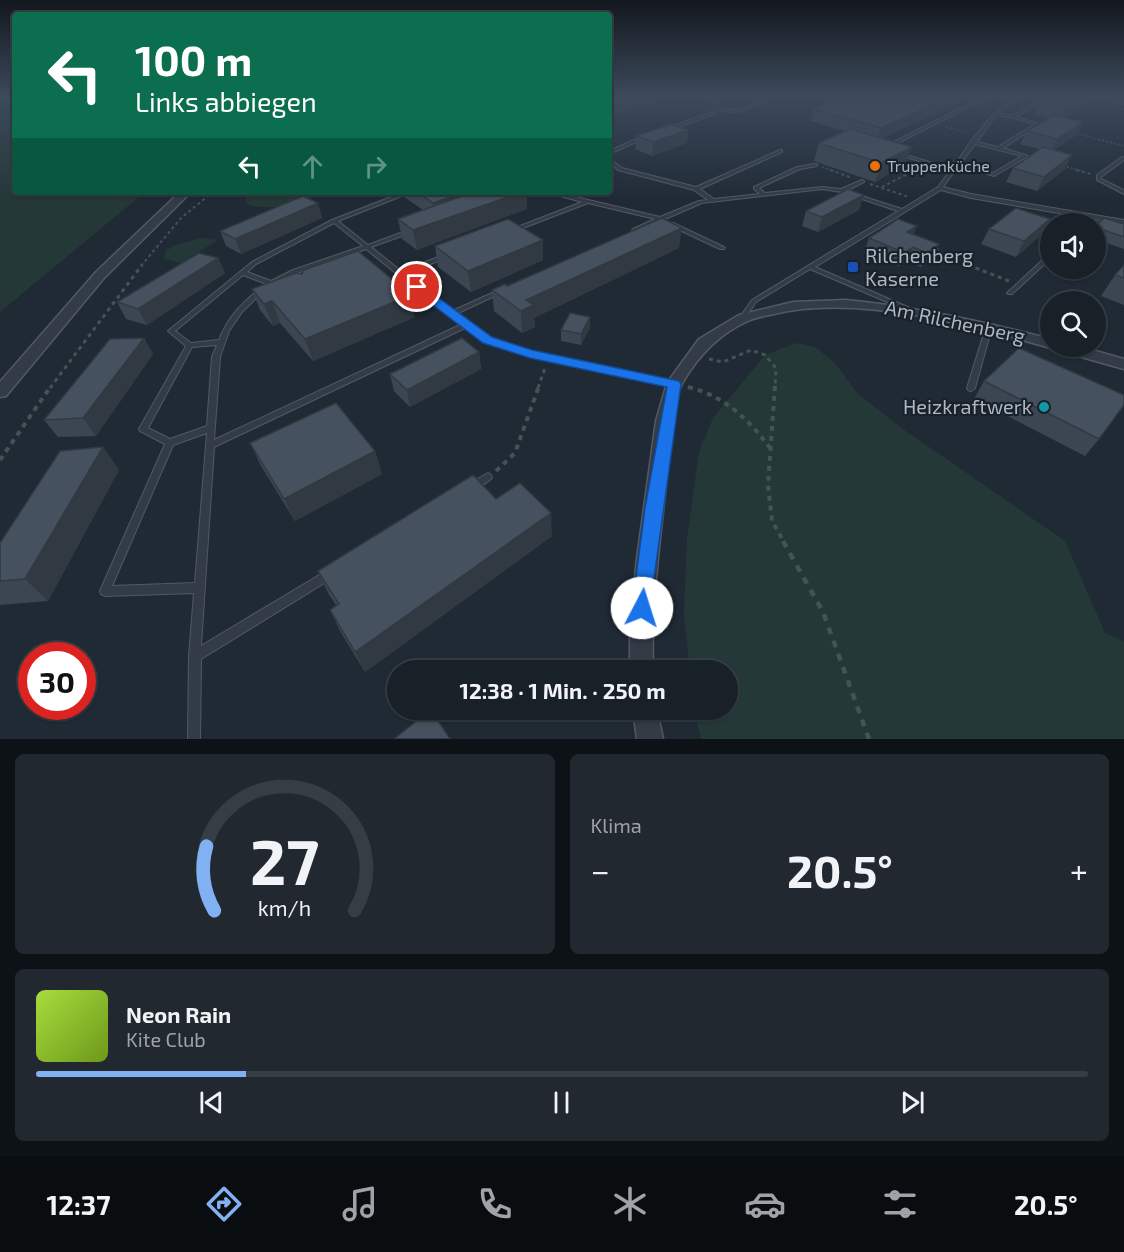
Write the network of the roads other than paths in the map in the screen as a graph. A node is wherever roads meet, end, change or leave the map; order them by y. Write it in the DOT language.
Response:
graph roads {
  1 [pos="918,130"];
  2 [pos="982,130"];
  3 [pos="1027,130"];
  4 [pos="655,134"];
  5 [pos="973,142"];
  6 [pos="999,148"];
  7 [pos="780,151"];
  8 [pos="612,152"];
  9 [pos="1124,158"];
  10 [pos="612,163"];
  11 [pos="956,163"];
  12 [pos="815,165"];
  13 [pos="951,170"];
  14 [pos="862,181"];
  15 [pos="940,188"];
  16 [pos="696,189"];
  17 [pos="842,191"];
  18 [pos="1124,192"];
  19 [pos="763,194"];
  20 [pos="183,195"];
  21 [pos="401,195"];
  22 [pos="562,195"];
  23 [pos="712,200"];
  24 [pos="587,201"];
  25 [pos="902,211"];
  26 [pos="1070,213"];
  27 [pos="661,219"];
  28 [pos="1106,219"];
  29 [pos="334,221"];
  30 [pos="1124,222"];
  31 [pos="420,227"];
  32 [pos="510,231"];
  33 [pos="629,233"];
  34 [pos="367,247"];
  35 [pos="722,248"];
  36 [pos="455,253"];
  37 [pos="1040,265"];
  38 [pos="810,267"];
  39 [pos="243,273"];
  40 [pos="400,274"];
  41 [pos="270,283"];
  42 [pos="514,286"];
  43 [pos="1010,293"];
  44 [pos="908,309"];
  45 [pos="451,314"];
  46 [pos="740,320"];
  47 [pos="465,325"];
  48 [pos="989,327"];
  49 [pos="1040,341"];
  50 [pos="220,342"];
  51 [pos="190,345"];
  52 [pos="1099,357"];
  53 [pos="1124,364"];
  54 [pos="674,384"];
  55 [pos="970,388"];
  56 [pos="0,392"];
  57 [pos="210,428"];
  58 [pos="170,443"];
  59 [pos="209,446"];
  60 [pos="488,477"];
  61 [pos="467,490"];
  62 [pos="336,570"];
  63 [pos="200,588"];
  64 [pos="195,656"];
  65 [pos="641,660"];
  66 [pos="647,720"];
  67 [pos="194,739"];
  68 [pos="650,739"];
  1 -- 13 [label="lane"];
  2 -- 5 [label="lane"];
  3 -- 6 [label="lane"];
  4 -- 8 [label="lane"];
  5 -- 6 [label="lane"];
  5 -- 11 [label="lane"];
  6 -- 11 [label="lane"];
  7 -- 16 [label="lane"];
  9 -- 18 [label="lane"];
  10 -- 16 [label="lane"];
  11 -- 13 [label="lane"];
  12 -- 19 [label="lane"];
  13 -- 15 [label="lane"];
  14 -- 17 [label="lane"];
  15 -- 25 [label="lane"];
  15 -- 26 [label="lane"];
  16 -- 23 [label="lane"];
  17 -- 19 [label="lane"];
  17 -- 25 [label="lane"];
  19 -- 23 [label="lane"];
  20 -- 56 [label="street"];
  21 -- 29 [label="lane"];
  22 -- 24 [label="lane"];
  23 -- 27 [label="lane"];
  24 -- 27 [label="lane"];
  24 -- 32 [label="lane"];
  25 -- 38 [label="lane"];
  27 -- 33 [label="lane"];
  27 -- 35 [label="lane"];
  28 -- 30 [label="lane"];
  29 -- 34 [label="lane"];
  29 -- 39 [label="lane"];
  31 -- 34 [label="lane"];
  34 -- 40 [label="lane"];
  34 -- 41 [label="lane"];
  36 -- 40 [label="lane"];
  37 -- 43 [label="lane"];
  38 -- 44 [label="lane"];
  38 -- 46 [label="lane"];
  39 -- 41 [label="lane"];
  39 -- 51 [label="lane"];
  40 -- 45 [label="lane"];
  41 -- 50 [label="lane"];
  42 -- 45 [label="lane"];
  44 -- 46 [label="street, Am Rilchenberg"];
  44 -- 48 [label="street, Am Rilchenberg"];
  45 -- 47 [label="lane"];
  46 -- 54 [label="street, Am Rilchenberg"];
  47 -- 54 [label="lane"];
  47 -- 59 [label="lane"];
  48 -- 49 [label="street, Am Rilchenberg"];
  48 -- 55 [label="lane"];
  50 -- 51 [label="lane"];
  50 -- 57 [label="lane"];
  51 -- 58 [label="lane"];
  52 -- 53 [label="street"];
  54 -- 65 [label="street, Am Rilchenberg"];
  57 -- 58 [label="lane"];
  57 -- 59 [label="lane"];
  58 -- 63 [label="lane"];
  59 -- 63 [label="lane"];
  60 -- 61 [label="lane"];
  62 -- 64 [label="lane"];
  63 -- 64 [label="lane"];
  64 -- 67 [label="lane"];
  66 -- 68 [label="street"];
}
